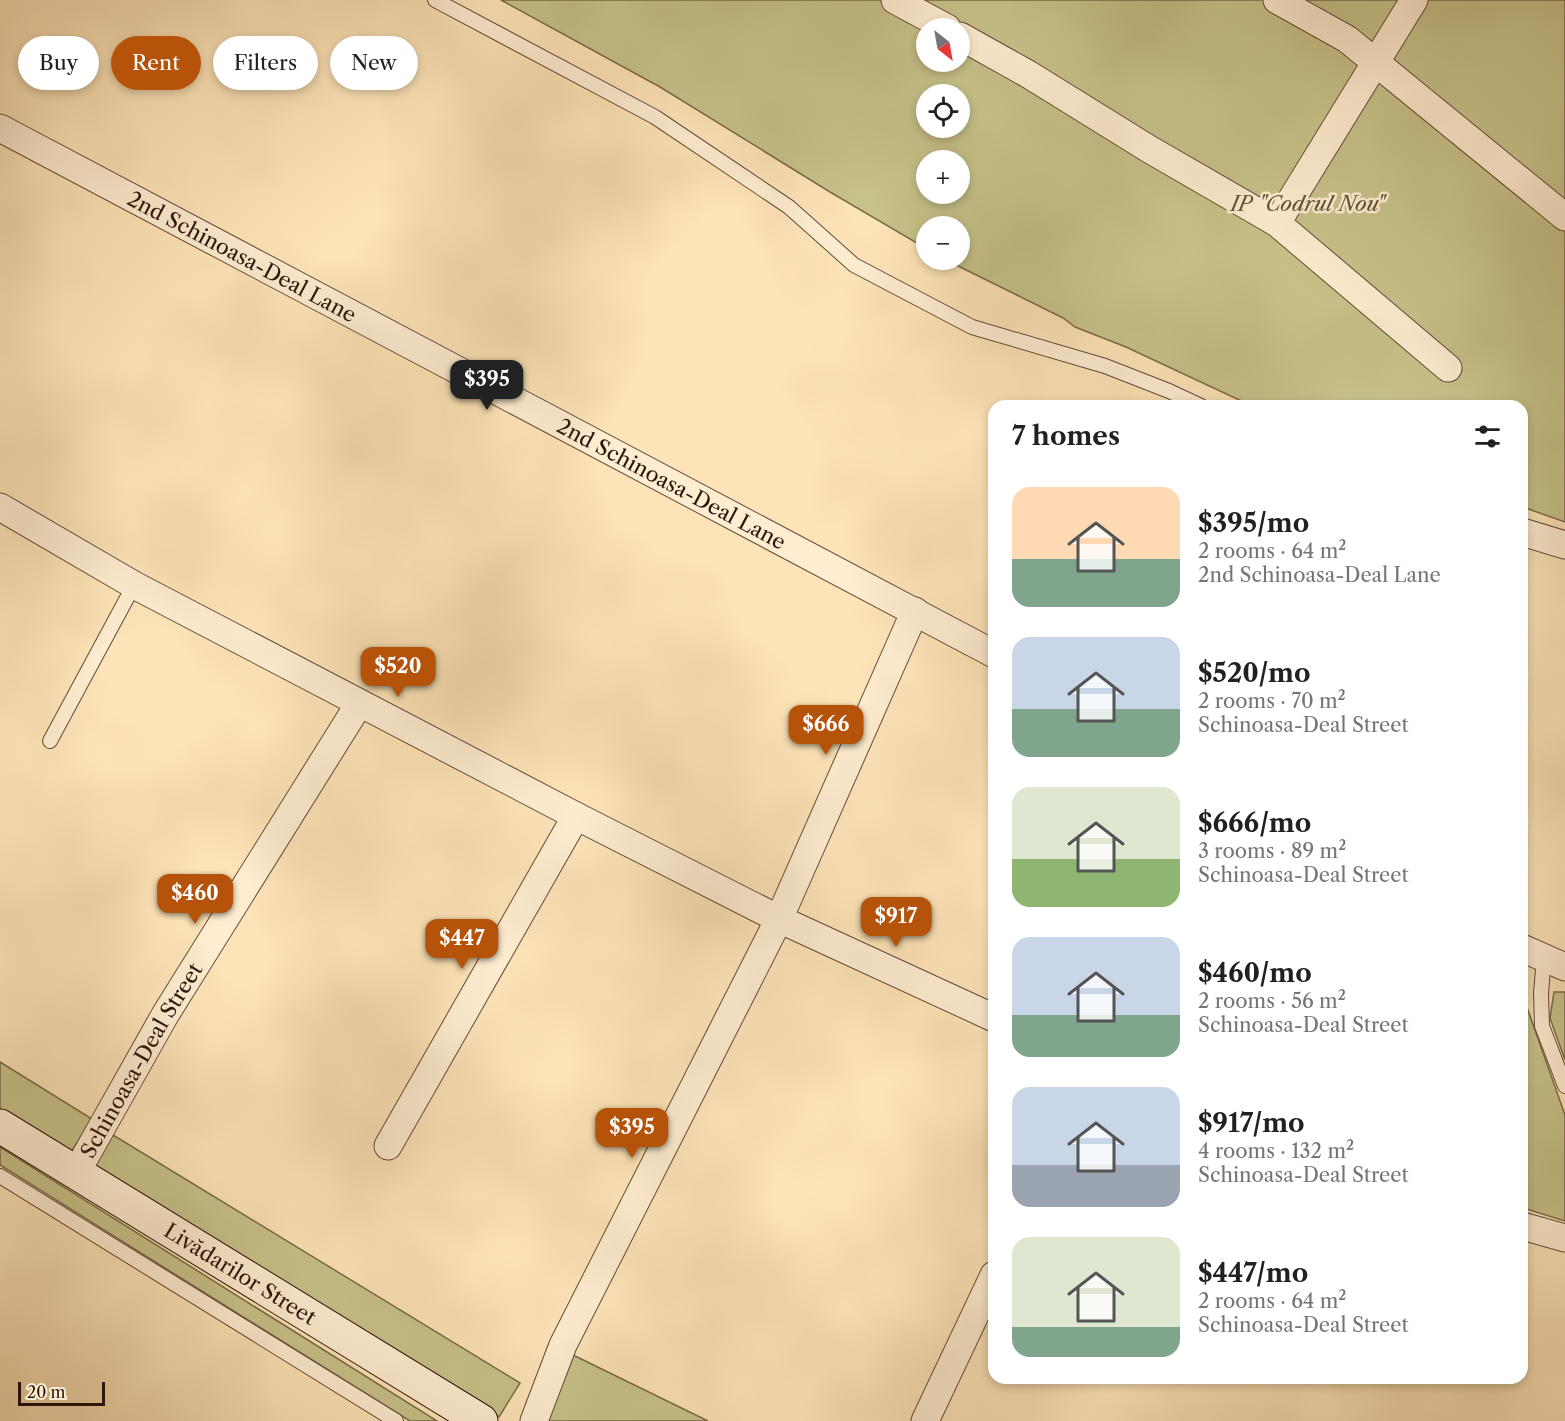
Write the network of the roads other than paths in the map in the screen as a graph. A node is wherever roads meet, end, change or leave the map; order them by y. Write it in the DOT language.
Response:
graph roads {
  1 [pos="435,0"];
  2 [pos="895,0"];
  3 [pos="1277,0"];
  4 [pos="1414,0"];
  5 [pos="928,18"];
  6 [pos="970,42"];
  7 [pos="1376,63"];
  8 [pos="0,128"];
  9 [pos="1565,217"];
  10 [pos="1277,223"];
  11 [pos="1448,368"];
  12 [pos="1188,400"];
  13 [pos="0,507"];
  14 [pos="1528,534"];
  15 [pos="1565,545"];
  16 [pos="134,585"];
  17 [pos="915,611"];
  18 [pos="988,651"];
  19 [pos="359,704"];
  20 [pos="50,741"];
  21 [pos="576,816"];
  22 [pos="779,919"];
  23 [pos="1544,958"];
  24 [pos="988,1015"];
  25 [pos="1565,1086"];
  26 [pos="0,1126"];
  27 [pos="388,1146"];
  28 [pos="76,1173"];
  29 [pos="0,1176"];
  30 [pos="1528,1228"];
  31 [pos="1565,1238"];
  32 [pos="988,1288"];
  33 [pos="396,1421"];
  34 [pos="481,1421"];
  35 [pos="534,1421"];
  36 [pos="925,1421"];
  1 -- 12 [label="lane"];
  2 -- 5 [label="street"];
  3 -- 7 [label="street"];
  4 -- 7 [label="street"];
  6 -- 10 [label="street"];
  7 -- 9 [label="street"];
  7 -- 10 [label="street"];
  8 -- 17 [label="street, 2nd Schinoasa-Deal Lane"];
  10 -- 11 [label="street"];
  13 -- 16 [label="street"];
  14 -- 15 [label="street"];
  16 -- 19 [label="street"];
  16 -- 20 [label="lane"];
  17 -- 18 [label="street, 2nd Schinoasa-Deal Lane"];
  17 -- 22 [label="street"];
  19 -- 21 [label="street"];
  19 -- 28 [label="street, Schinoasa-Deal Street"];
  21 -- 22 [label="street"];
  21 -- 27 [label="street"];
  22 -- 24 [label="street"];
  22 -- 35 [label="street"];
  23 -- 25 [label="lane"];
  26 -- 28 [label="street, Livădarilor Street"];
  28 -- 34 [label="street, Livădarilor Street"];
  29 -- 33 [label="lane"];
  30 -- 31 [label="street"];
  32 -- 36 [label="street"];
}
